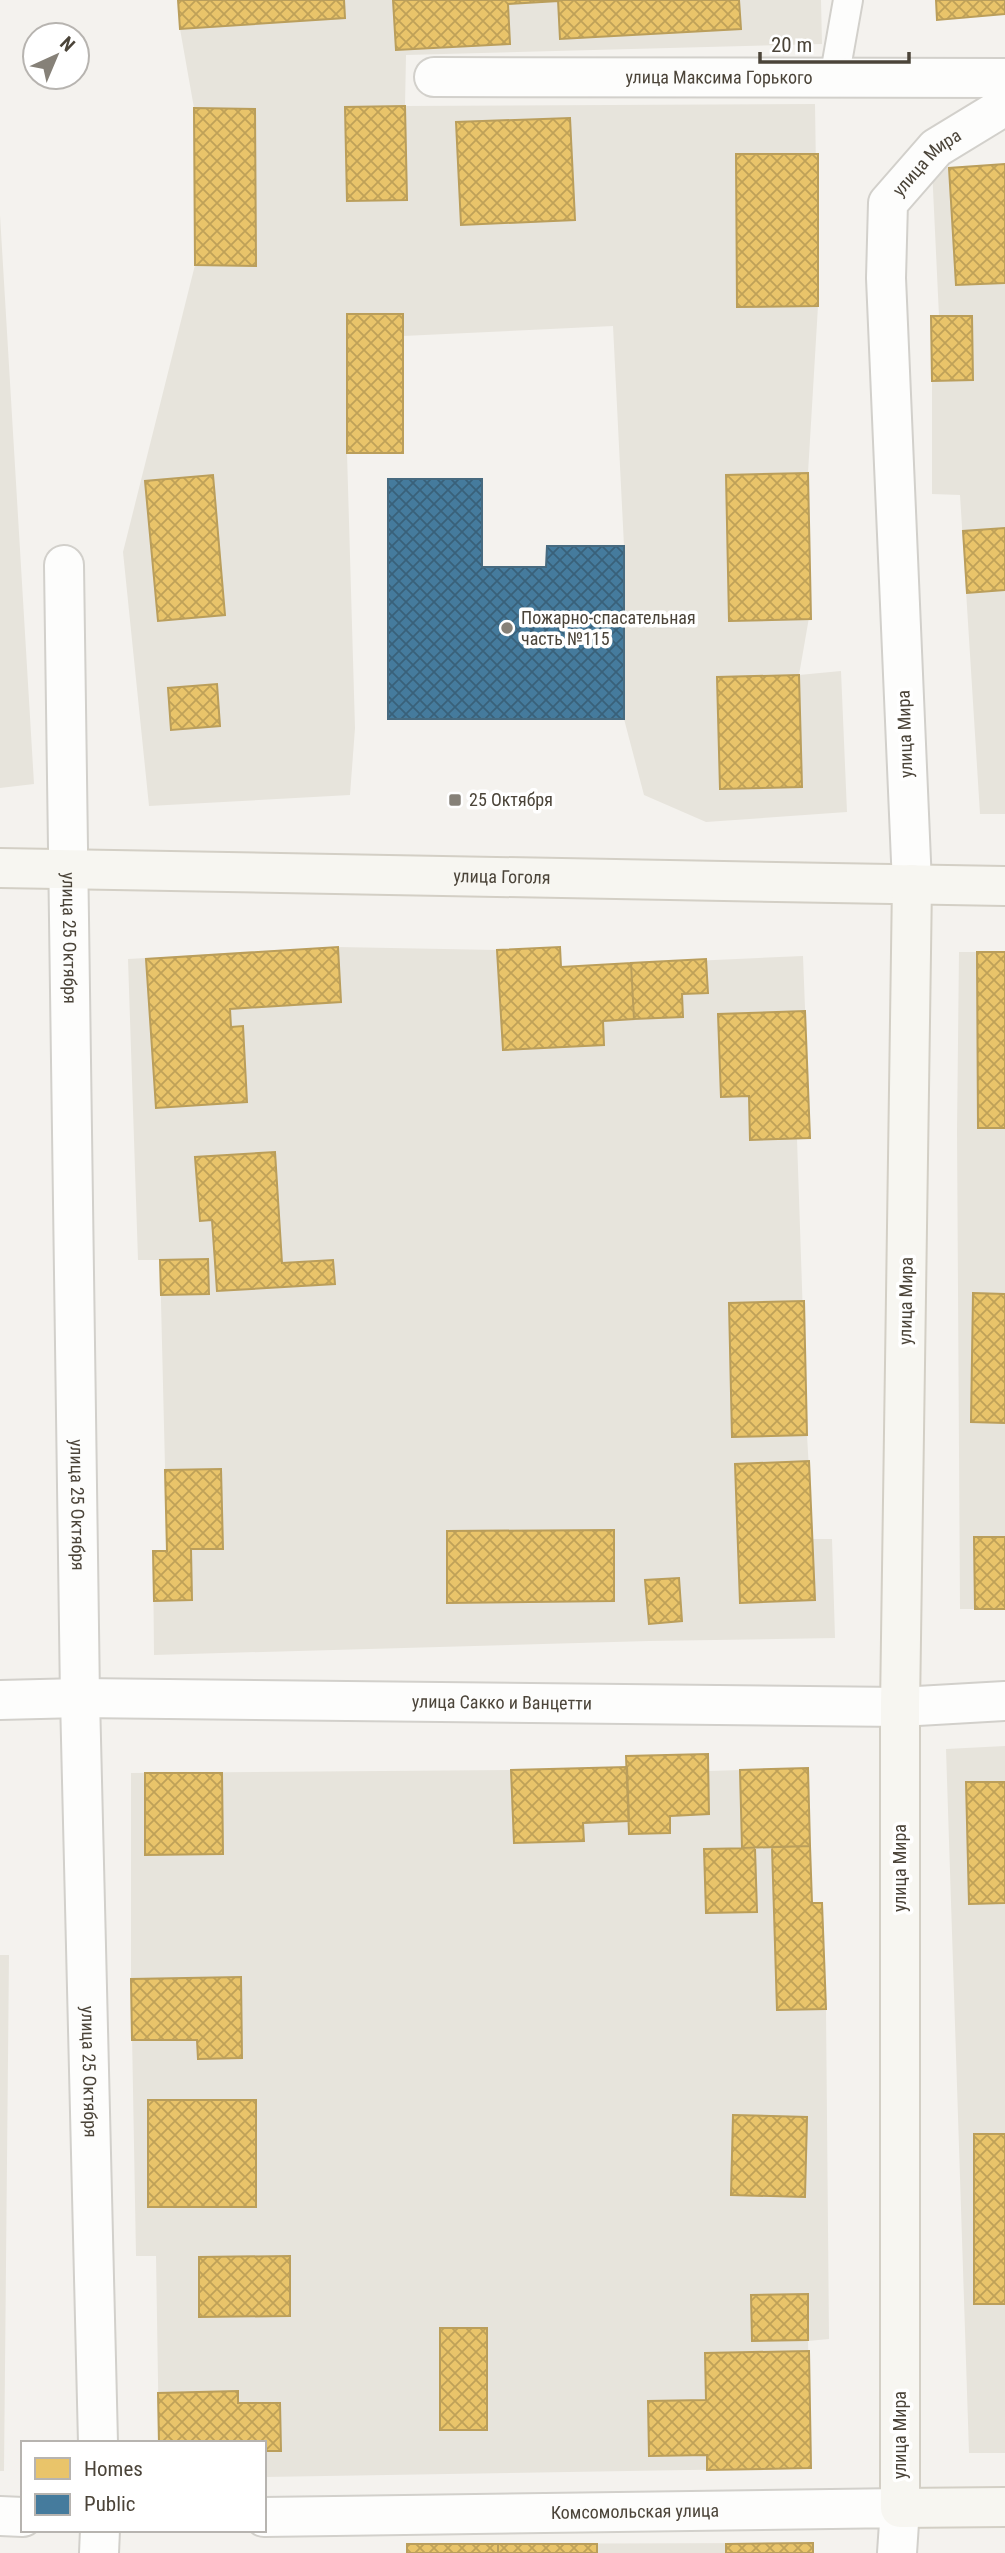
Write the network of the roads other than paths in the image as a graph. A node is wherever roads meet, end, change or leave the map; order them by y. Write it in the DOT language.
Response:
graph roads {
  1 [pos="848,0"];
  2 [pos="434,77"];
  3 [pos="1005,78"];
  4 [pos="834,79"];
  5 [pos="1005,106"];
  6 [pos="64,565"];
  7 [pos="0,867"];
  8 [pos="69,867"];
  9 [pos="912,884"];
  10 [pos="1005,886"];
  11 [pos="80,1698"];
  12 [pos="0,1700"];
  13 [pos="1005,1702"];
  14 [pos="900,1707"];
  15 [pos="98,2441"];
  16 [pos="1005,2507"];
  17 [pos="900,2508"];
  18 [pos="0,2516"];
  19 [pos="21,2516"];
  20 [pos="266,2517"];
  21 [pos="100,2532"];
  22 [pos="99,2553"];
  23 [pos="897,2553"];
  1 -- 4 [label="lane"];
  2 -- 4 [label="street, улица Максима Горького"];
  3 -- 4 [label="street, улица Максима Горького"];
  5 -- 9 [label="street, улица Мира"];
  6 -- 8 [label="street, улица 25 Октября"];
  7 -- 8 [label="main road, улица Гоголя"];
  8 -- 9 [label="main road, улица Гоголя"];
  8 -- 11 [label="street, улица 25 Октября"];
  9 -- 10 [label="main road, улица Гоголя"];
  9 -- 14 [label="main road, улица Мира"];
  11 -- 12 [label="street, улица Сакко и Ванцетти"];
  11 -- 14 [label="street, улица Сакко и Ванцетти"];
  11 -- 15 [label="street, улица 25 Октября"];
  13 -- 14 [label="street, улица Сакко и Ванцетти"];
  14 -- 17 [label="main road, улица Мира"];
  16 -- 17 [label="main road, Комсомольская улица"];
  17 -- 20 [label="street, Комсомольская улица"];
  17 -- 23 [label="street, улица Мира"];
  18 -- 19 [label="street"];
  21 -- 22 [label="street"];
}
